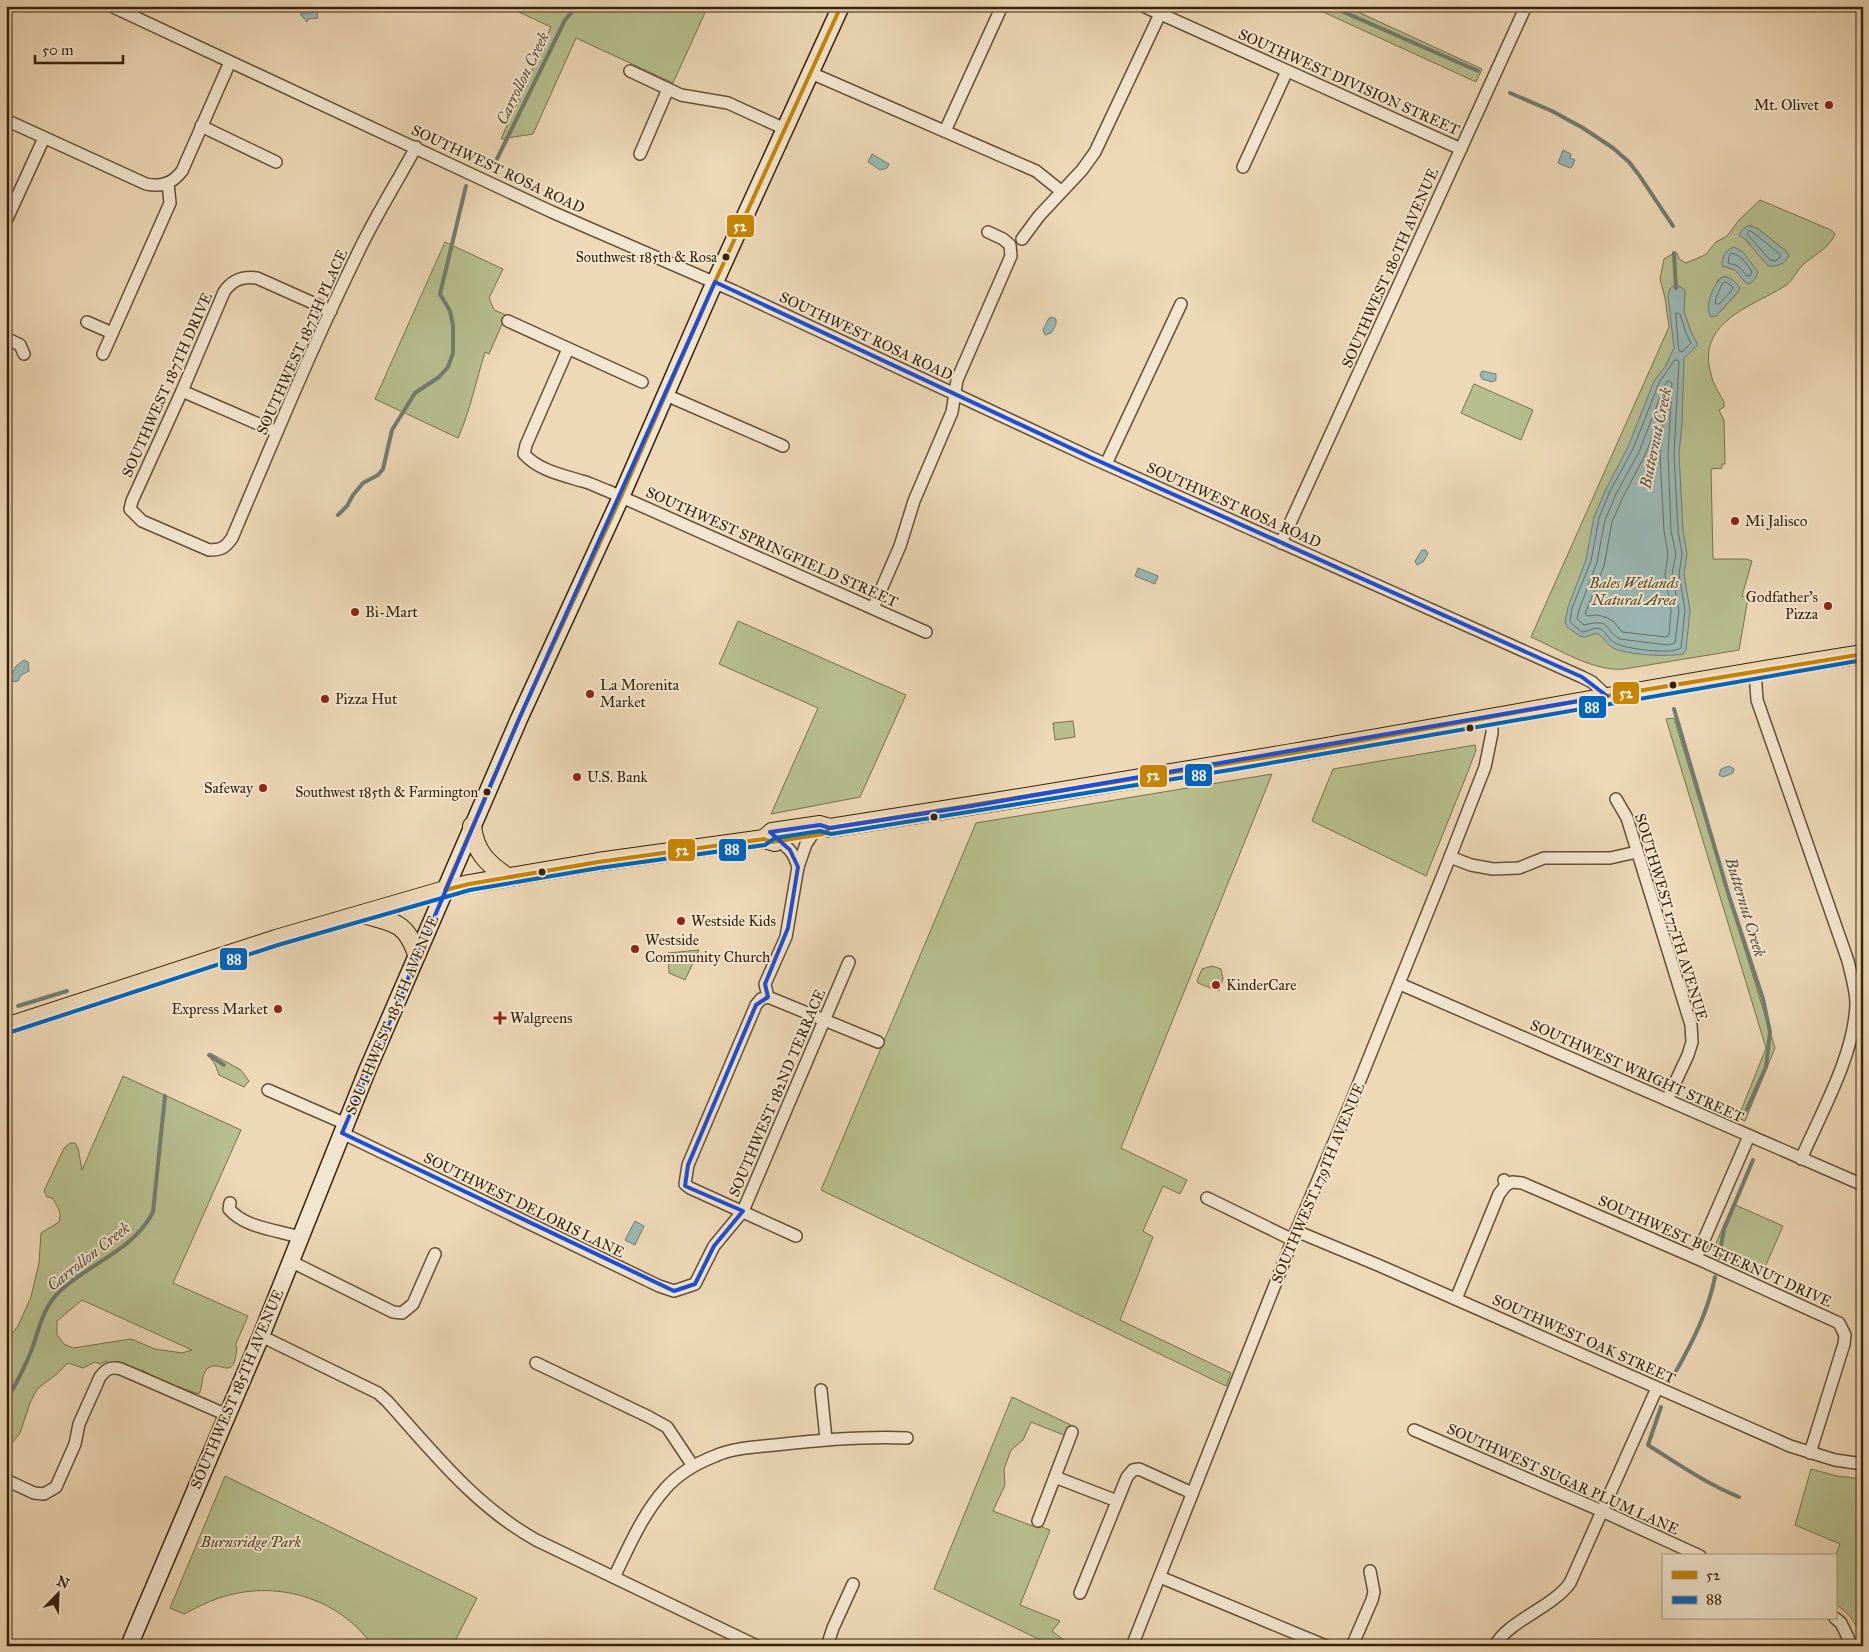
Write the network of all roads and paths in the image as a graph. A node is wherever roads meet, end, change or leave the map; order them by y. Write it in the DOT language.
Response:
graph roads {
  1 [pos="111,6"];
  2 [pos="841,6"];
  3 [pos="1002,6"];
  4 [pos="1143,6"];
  5 [pos="1522,8"];
  6 [pos="1160,14"];
  7 [pos="230,62"];
  8 [pos="630,71"];
  9 [pos="1287,71"];
  10 [pos="811,73"];
  11 [pos="668,89"];
  12 [pos="6,120"];
  13 [pos="202,126"];
  14 [pos="785,129"];
  15 [pos="945,131"];
  16 [pos="44,138"];
  17 [pos="416,147"];
  18 [pos="1461,149"];
  19 [pos="640,154"];
  20 [pos="276,162"];
  21 [pos="1243,167"];
  22 [pos="168,183"];
  23 [pos="1061,190"];
  24 [pos="6,221"];
  25 [pos="988,232"];
  26 [pos="1022,239"];
  27 [pos="715,282"];
  28 [pos="1181,304"];
  29 [pos="331,311"];
  30 [pos="508,321"];
  31 [pos="87,322"];
  32 [pos="112,333"];
  33 [pos="6,338"];
  34 [pos="568,349"];
  35 [pos="24,354"];
  36 [pos="103,354"];
  37 [pos="642,382"];
  38 [pos="182,392"];
  39 [pos="666,395"];
  40 [pos="955,395"];
  41 [pos="277,432"];
  42 [pos="783,446"];
  43 [pos="1106,464"];
  44 [pos="621,497"];
  45 [pos="1282,543"];
  46 [pos="220,550"];
  47 [pos="873,608"];
  48 [pos="926,632"];
  49 [pos="1863,654"];
  50 [pos="1755,671"];
  51 [pos="1607,696"];
  52 [pos="1491,722"];
  53 [pos="1616,799"];
  54 [pos="472,826"];
  55 [pos="830,828"];
  56 [pos="812,836"];
  57 [pos="771,840"];
  58 [pos="1636,852"];
  59 [pos="1450,856"];
  60 [pos="798,867"];
  61 [pos="507,877"];
  62 [pos="445,890"];
  63 [pos="362,913"];
  64 [pos="417,954"];
  65 [pos="849,962"];
  66 [pos="1400,984"];
  67 [pos="768,996"];
  68 [pos="1859,1002"];
  69 [pos="824,1019"];
  70 [pos="6,1027"];
  71 [pos="878,1042"];
  72 [pos="268,1090"];
  73 [pos="1667,1100"];
  74 [pos="344,1129"];
  75 [pos="1749,1136"];
  76 [pos="1801,1159"];
  77 [pos="1863,1185"];
  78 [pos="1207,1198"];
  79 [pos="230,1203"];
  80 [pos="743,1211"];
  81 [pos="796,1236"];
  82 [pos="1294,1236"];
  83 [pos="299,1237"];
  84 [pos="435,1254"];
  85 [pos="1696,1258"];
  86 [pos="290,1260"];
  87 [pos="695,1284"];
  88 [pos="1456,1299"];
  89 [pos="261,1336"];
  90 [pos="536,1363"];
  91 [pos="1657,1388"];
  92 [pos="821,1390"];
  93 [pos="227,1416"];
  94 [pos="1414,1430"];
  95 [pos="1072,1432"];
  96 [pos="907,1438"];
  97 [pos="826,1439"];
  98 [pos="1810,1454"];
  99 [pos="1863,1464"];
  100 [pos="693,1466"];
  101 [pos="1055,1477"];
  102 [pos="6,1480"];
  103 [pos="1192,1493"];
  104 [pos="1117,1501"];
  105 [pos="1602,1511"];
  106 [pos="1038,1521"];
  107 [pos="1696,1554"];
  108 [pos="1370,1571"];
  109 [pos="614,1577"];
  110 [pos="1160,1577"];
  111 [pos="852,1584"];
  112 [pos="1080,1593"];
  113 [pos="1836,1619"];
  114 [pos="128,1646"];
  115 [pos="757,1646"];
  116 [pos="827,1646"];
  117 [pos="1132,1646"];
  118 [pos="1326,1646"];
  119 [pos="1352,1646"];
  120 [pos="1494,1646"];
  121 [pos="1852,1646"];
  1 -- 7 [label="street, SOUTHWEST ROSA ROAD"];
  2 -- 10 [label="main road, SOUTHWEST 185TH AVENUE"];
  3 -- 15 [label="street"];
  4 -- 6 [label="street, SOUTHWEST DIVISION STREET"];
  5 -- 18 [label="street, SOUTHWEST 180TH AVENUE"];
  6 -- 9 [label="street, SOUTHWEST DIVISION STREET"];
  6 -- 23 [label="street"];
  7 -- 13 [label="street"];
  7 -- 17 [label="street, SOUTHWEST ROSA ROAD"];
  8 -- 11 [label="street"];
  9 -- 18 [label="street, SOUTHWEST DIVISION STREET"];
  9 -- 21 [label="street"];
  10 -- 14 [label="main road, SOUTHWEST 185TH AVENUE"];
  10 -- 15 [label="street"];
  11 -- 14 [label="street"];
  11 -- 19 [label="street"];
  12 -- 16 [label="street"];
  13 -- 20 [label="street"];
  13 -- 22 [label="street"];
  14 -- 27 [label="main road, SOUTHWEST 185TH AVENUE"];
  15 -- 23 [label="street"];
  16 -- 22 [label="street"];
  16 -- 24 [label="street"];
  17 -- 27 [label="street, SOUTHWEST ROSA ROAD"];
  17 -- 29 [label="street, SOUTHWEST 187TH PLACE"];
  18 -- 45 [label="street, SOUTHWEST 180TH AVENUE"];
  22 -- 32 [label="street"];
  23 -- 26 [label="street"];
  25 -- 40 [label="street"];
  27 -- 39 [label="main road, SOUTHWEST 185TH AVENUE"];
  27 -- 40 [label="street, SOUTHWEST ROSA ROAD"];
  28 -- 43 [label="street"];
  29 -- 38 [label="street, SOUTHWEST 187TH DRIVE"];
  29 -- 41 [label="street, SOUTHWEST 187TH PLACE"];
  30 -- 34 [label="street"];
  31 -- 32 [label="street"];
  32 -- 36 [label="street"];
  33 -- 35 [label="street"];
  34 -- 37 [label="street"];
  34 -- 44 [label="street, SOUTHWEST SPRINGFIELD STREET"];
  38 -- 41 [label="street"];
  38 -- 46 [label="street, SOUTHWEST 187TH DRIVE"];
  39 -- 42 [label="street"];
  39 -- 44 [label="main road, SOUTHWEST 185TH AVENUE"];
  40 -- 43 [label="street, SOUTHWEST ROSA ROAD"];
  40 -- 47 [label="street"];
  41 -- 46 [label="street, SOUTHWEST 187TH PLACE"];
  43 -- 45 [label="street, SOUTHWEST ROSA ROAD"];
  44 -- 47 [label="street, SOUTHWEST SPRINGFIELD STREET"];
  44 -- 54 [label="main road, SOUTHWEST 185TH AVENUE"];
  45 -- 51 [label="street, SOUTHWEST ROSA ROAD"];
  47 -- 48 [label="street, SOUTHWEST SPRINGFIELD STREET"];
  49 -- 50 [label="main road"];
  50 -- 51 [label="main road"];
  50 -- 68 [label="street"];
  51 -- 52 [label="main road"];
  52 -- 55 [label="main road"];
  52 -- 59 [label="street, SOUTHWEST 179TH AVENUE"];
  53 -- 58 [label="street, SOUTHWEST 177TH AVENUE"];
  54 -- 61 [label="main road"];
  54 -- 62 [label="main road, SOUTHWEST 185TH AVENUE"];
  55 -- 56 [label="main road"];
  55 -- 57 [label="main road"];
  56 -- 57 [label="main road"];
  56 -- 60 [label="street"];
  57 -- 60 [label="street"];
  57 -- 61 [label="main road"];
  58 -- 59 [label="street"];
  58 -- 73 [label="street, SOUTHWEST 177TH AVENUE"];
  59 -- 66 [label="street, SOUTHWEST 179TH AVENUE"];
  60 -- 67 [label="street"];
  61 -- 62 [label="main road"];
  62 -- 63 [label="main road"];
  62 -- 64 [label="main road, SOUTHWEST 185TH AVENUE"];
  63 -- 64 [label="main road"];
  63 -- 70 [label="main road"];
  64 -- 74 [label="main road, SOUTHWEST 185TH AVENUE"];
  65 -- 69 [label="street, SOUTHWEST 182ND TERRACE"];
  66 -- 73 [label="street, SOUTHWEST WRIGHT STREET"];
  66 -- 82 [label="street, SOUTHWEST 179TH AVENUE"];
  67 -- 69 [label="street"];
  67 -- 80 [label="street"];
  68 -- 76 [label="street"];
  69 -- 71 [label="street"];
  69 -- 80 [label="street, SOUTHWEST 182ND TERRACE"];
  72 -- 74 [label="street, SOUTHWEST DELORIS LANE"];
  73 -- 75 [label="street, SOUTHWEST WRIGHT STREET"];
  74 -- 83 [label="main road, SOUTHWEST 185TH AVENUE"];
  74 -- 87 [label="street, SOUTHWEST DELORIS LANE"];
  75 -- 76 [label="street, SOUTHWEST WRIGHT STREET"];
  75 -- 85 [label="street"];
  76 -- 77 [label="street, SOUTHWEST WRIGHT STREET"];
  78 -- 82 [label="street, SOUTHWEST OAK STREET"];
  79 -- 83 [label="street"];
  80 -- 81 [label="street"];
  80 -- 87 [label="street, SOUTHWEST 182ND TERRACE"];
  82 -- 88 [label="street, SOUTHWEST OAK STREET"];
  82 -- 103 [label="street, SOUTHWEST 179TH AVENUE"];
  83 -- 86 [label="main road, SOUTHWEST 185TH AVENUE"];
  84 -- 86 [label="street"];
  85 -- 88 [label="street, SOUTHWEST BUTTERNUT DRIVE"];
  85 -- 98 [label="street, SOUTHWEST BUTTERNUT DRIVE"];
  86 -- 89 [label="main road, SOUTHWEST 185TH AVENUE"];
  88 -- 91 [label="street, SOUTHWEST OAK STREET"];
  89 -- 93 [label="main road, SOUTHWEST 185TH AVENUE"];
  89 -- 109 [label="street"];
  90 -- 100 [label="street"];
  91 -- 98 [label="street, SOUTHWEST OAK STREET"];
  91 -- 105 [label="street"];
  92 -- 97 [label="street"];
  93 -- 102 [label="street"];
  93 -- 114 [label="main road, SOUTHWEST 185TH AVENUE"];
  94 -- 105 [label="street, SOUTHWEST SUGAR PLUM LANE"];
  95 -- 101 [label="street"];
  96 -- 97 [label="street"];
  97 -- 100 [label="street"];
  98 -- 99 [label="street, SOUTHWEST OAK STREET"];
  100 -- 109 [label="street"];
  101 -- 104 [label="street"];
  101 -- 106 [label="street"];
  103 -- 104 [label="street"];
  103 -- 110 [label="street, SOUTHWEST 179TH AVENUE"];
  104 -- 112 [label="street"];
  105 -- 107 [label="street, SOUTHWEST SUGAR PLUM LANE"];
  105 -- 120 [label="street"];
  108 -- 119 [label="street"];
  109 -- 115 [label="street"];
  110 -- 117 [label="street, SOUTHWEST 179TH AVENUE"];
  110 -- 118 [label="street"];
  111 -- 116 [label="street"];
  113 -- 121 [label="street"];
}
